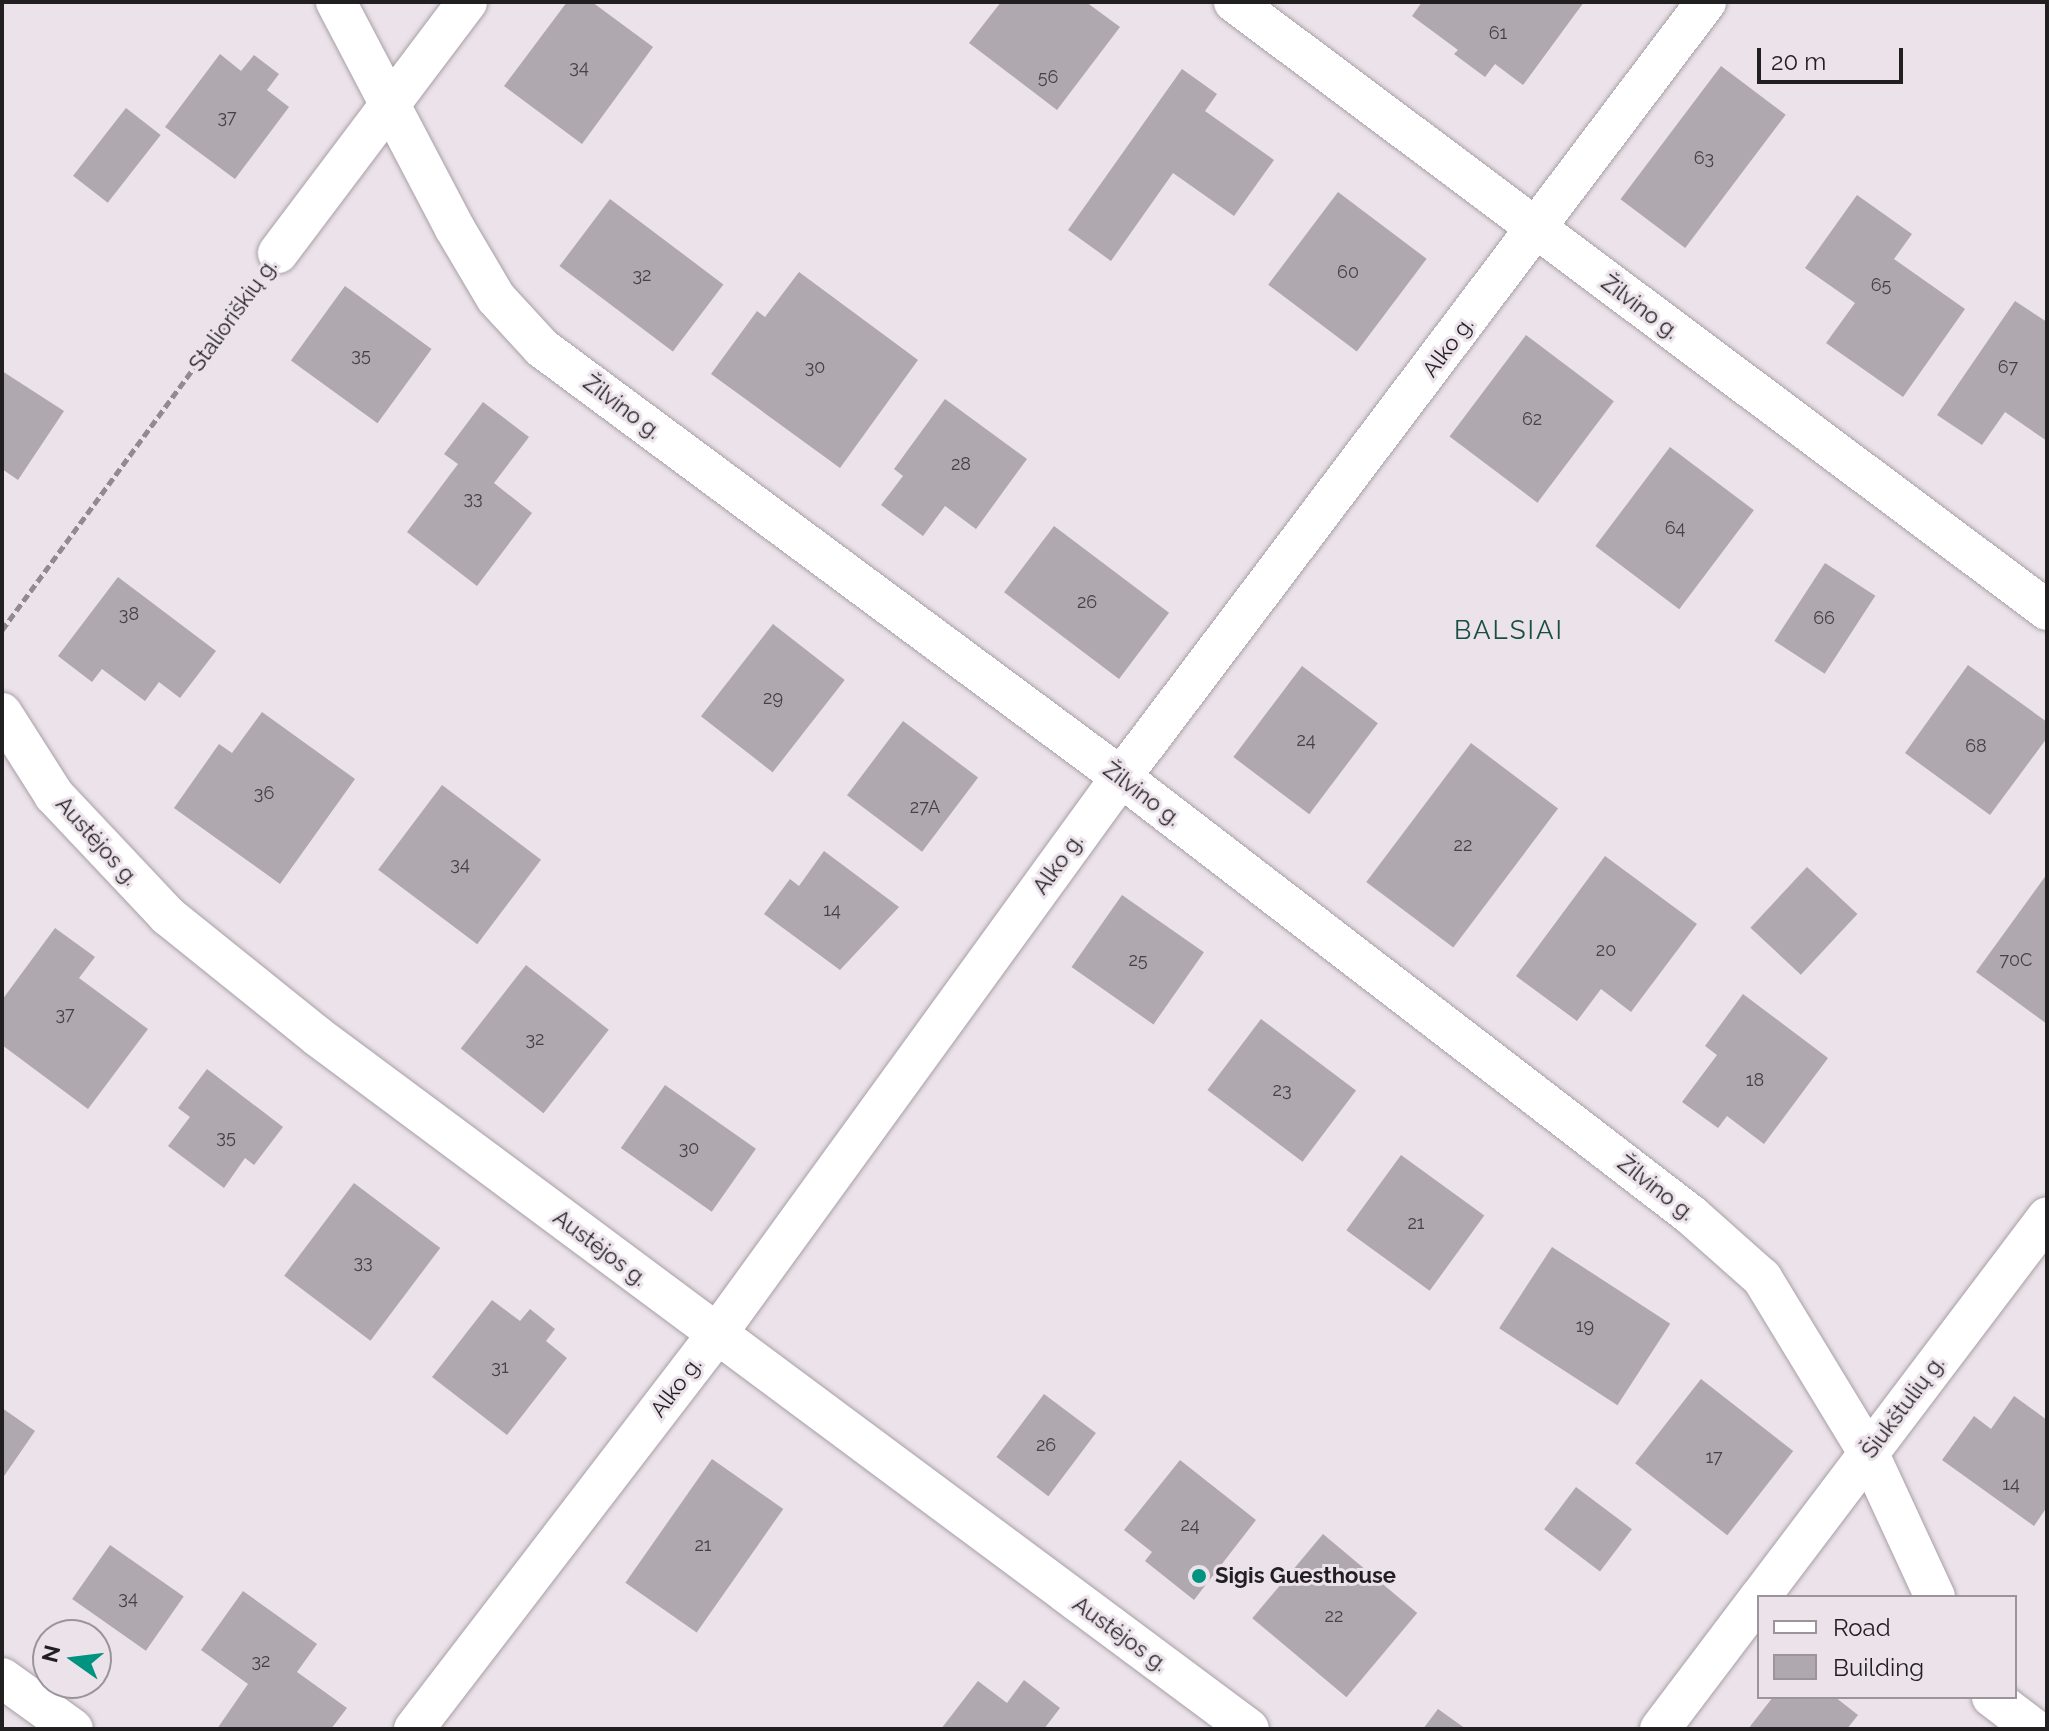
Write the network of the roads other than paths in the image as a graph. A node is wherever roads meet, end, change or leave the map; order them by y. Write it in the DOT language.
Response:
graph roads {
  1 [pos="336,2"];
  2 [pos="467,2"];
  3 [pos="1234,2"];
  4 [pos="1706,2"];
  5 [pos="389,102"];
  6 [pos="1536,231"];
  7 [pos="278,253"];
  8 [pos="2047,610"];
  9 [pos="2,713"];
  10 [pos="1121,777"];
  11 [pos="2047,1217"];
  12 [pos="716,1335"];
  13 [pos="1868,1452"];
  14 [pos="1761,1595"];
  15 [pos="1934,1595"];
  16 [pos="1757,1600"];
  17 [pos="2,1678"];
  18 [pos="1995,1699"];
  19 [pos="73,1729"];
  20 [pos="414,1729"];
  21 [pos="1249,1729"];
  22 [pos="1660,1729"];
  23 [pos="2034,1729"];
  1 -- 5 [label="street, Žilvino g."];
  2 -- 5 [label="street, Stalioriškių g."];
  3 -- 6 [label="street, Žilvino g."];
  4 -- 6 [label="street, Alko g."];
  5 -- 7 [label="street, Stalioriškių g."];
  5 -- 10 [label="street, Žilvino g."];
  6 -- 8 [label="street, Žilvino g."];
  6 -- 10 [label="street, Alko g."];
  9 -- 12 [label="street, Austėjos g."];
  10 -- 12 [label="street, Alko g."];
  10 -- 13 [label="street, Žilvino g."];
  11 -- 13 [label="street, Šiukštulių g."];
  12 -- 20 [label="street, Alko g."];
  12 -- 21 [label="street, Austėjos g."];
  13 -- 14 [label="street, Šiukštulių g."];
  13 -- 15 [label="street, Žilvino g."];
  16 -- 22 [label="street, Šiukštulių g."];
  17 -- 19 [label="street"];
  18 -- 23 [label="street"];
}
